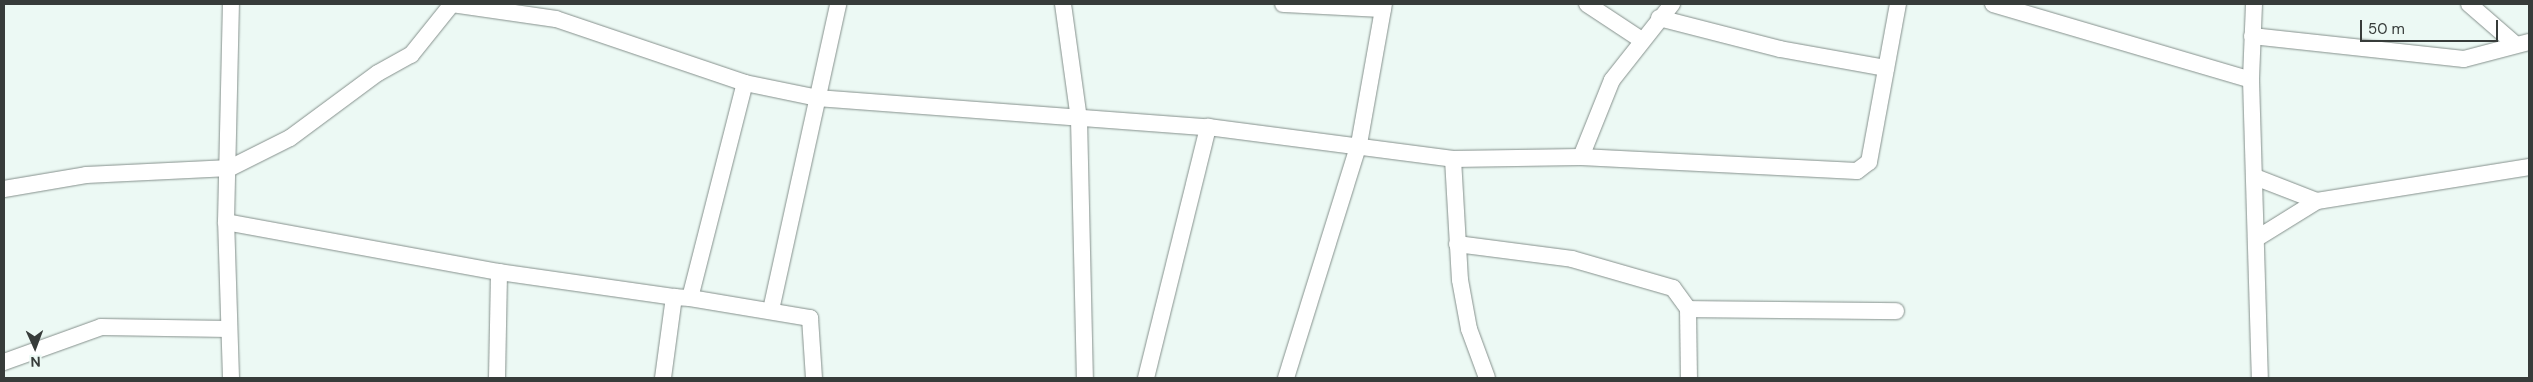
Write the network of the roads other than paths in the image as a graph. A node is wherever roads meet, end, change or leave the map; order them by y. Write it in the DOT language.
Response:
graph roads {
  1 [pos="231,4"];
  2 [pos="452,4"];
  3 [pos="838,4"];
  4 [pos="1063,4"];
  5 [pos="1282,4"];
  6 [pos="1587,4"];
  7 [pos="1672,4"];
  8 [pos="1898,4"];
  9 [pos="1993,4"];
  10 [pos="2254,4"];
  11 [pos="2469,4"];
  12 [pos="1384,6"];
  13 [pos="1658,18"];
  14 [pos="2252,36"];
  15 [pos="1640,39"];
  16 [pos="2522,43"];
  17 [pos="1886,68"];
  18 [pos="2251,80"];
  19 [pos="745,83"];
  20 [pos="818,98"];
  21 [pos="1079,119"];
  22 [pos="1208,128"];
  23 [pos="1359,144"];
  24 [pos="1582,157"];
  25 [pos="1453,159"];
  26 [pos="2529,167"];
  27 [pos="230,168"];
  28 [pos="2255,177"];
  29 [pos="4,189"];
  30 [pos="2317,201"];
  31 [pos="226,222"];
  32 [pos="2259,237"];
  33 [pos="1457,244"];
  34 [pos="499,272"];
  35 [pos="682,298"];
  36 [pos="1688,309"];
  37 [pos="772,310"];
  38 [pos="1896,311"];
  39 [pos="229,329"];
  40 [pos="4,362"];
  41 [pos="231,378"];
  42 [pos="497,378"];
  43 [pos="663,378"];
  44 [pos="814,378"];
  45 [pos="1085,378"];
  46 [pos="1146,378"];
  47 [pos="1286,378"];
  48 [pos="1487,378"];
  49 [pos="1689,378"];
  50 [pos="2260,378"];
  1 -- 27 [label="street"];
  2 -- 19 [label="street"];
  2 -- 27 [label="street"];
  3 -- 20 [label="street"];
  4 -- 21 [label="street"];
  5 -- 12 [label="street"];
  6 -- 15 [label="street"];
  7 -- 13 [label="street"];
  8 -- 17 [label="street"];
  9 -- 18 [label="street"];
  10 -- 14 [label="street"];
  11 -- 16 [label="street"];
  12 -- 23 [label="street"];
  13 -- 15 [label="street"];
  13 -- 17 [label="street"];
  14 -- 16 [label="street"];
  14 -- 18 [label="street"];
  15 -- 24 [label="street"];
  17 -- 24 [label="street"];
  18 -- 28 [label="street"];
  19 -- 20 [label="street"];
  19 -- 35 [label="street"];
  20 -- 21 [label="street"];
  20 -- 37 [label="street"];
  21 -- 22 [label="street"];
  21 -- 45 [label="street"];
  22 -- 23 [label="street"];
  22 -- 46 [label="street"];
  23 -- 25 [label="street"];
  23 -- 47 [label="street"];
  24 -- 25 [label="street"];
  25 -- 33 [label="street"];
  26 -- 30 [label="street"];
  27 -- 29 [label="street"];
  27 -- 31 [label="street"];
  28 -- 30 [label="street"];
  28 -- 32 [label="street"];
  30 -- 32 [label="street"];
  31 -- 34 [label="street"];
  31 -- 39 [label="street"];
  32 -- 50 [label="street"];
  33 -- 36 [label="street"];
  33 -- 48 [label="street"];
  34 -- 35 [label="street"];
  34 -- 42 [label="street"];
  35 -- 37 [label="street"];
  35 -- 43 [label="street"];
  36 -- 38 [label="street"];
  36 -- 49 [label="street"];
  37 -- 44 [label="street"];
  39 -- 40 [label="street"];
  39 -- 41 [label="street"];
}
